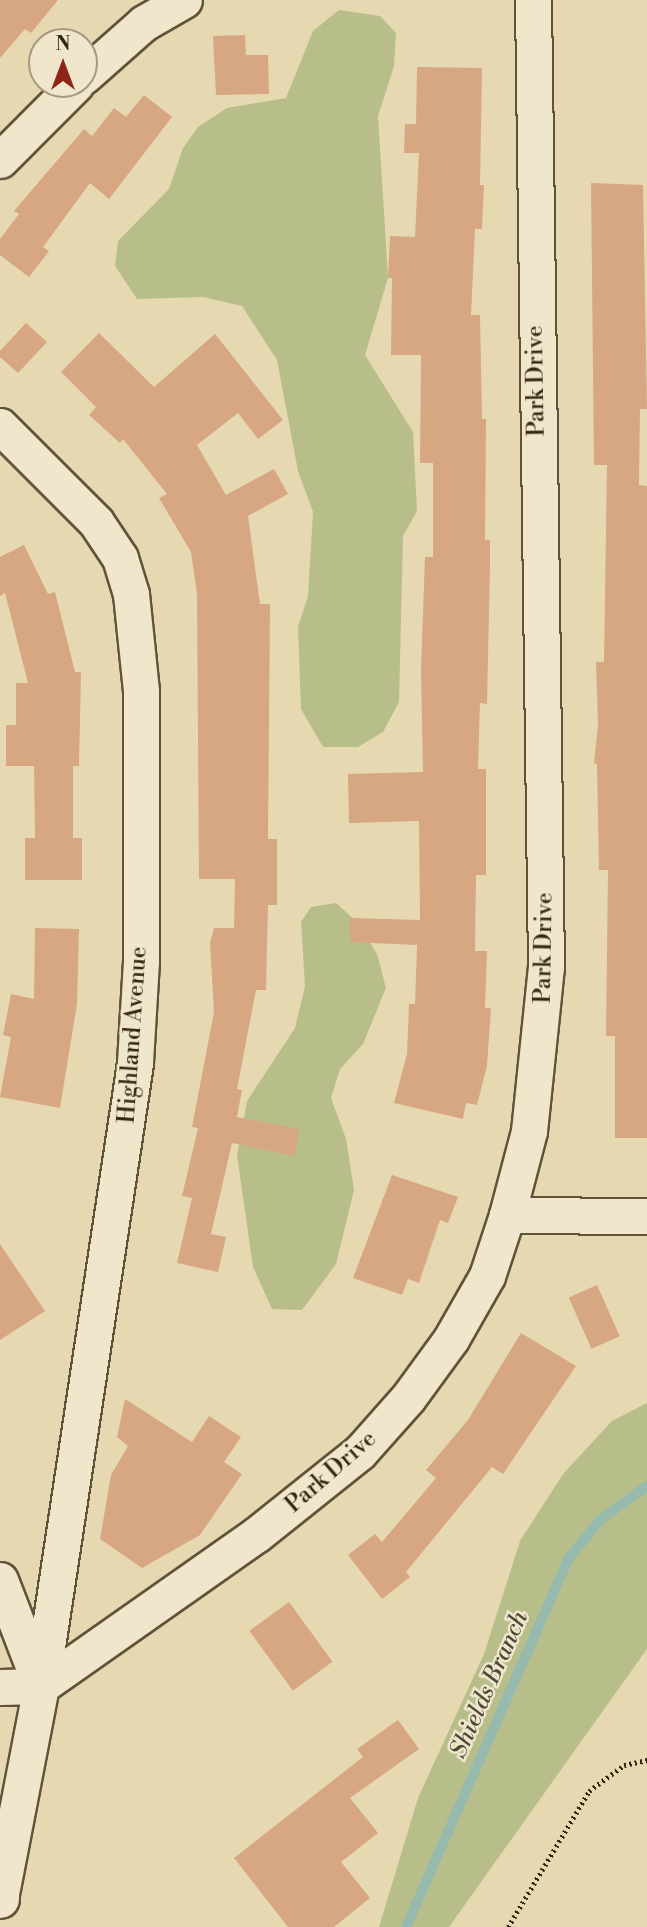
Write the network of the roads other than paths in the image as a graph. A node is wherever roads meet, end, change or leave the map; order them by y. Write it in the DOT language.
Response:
graph roads {
  1 [pos="184,0"];
  2 [pos="533,0"];
  3 [pos="98,64"];
  4 [pos="62,98"];
  5 [pos="0,160"];
  6 [pos="0,426"];
  7 [pos="507,1215"];
  8 [pos="647,1216"];
  9 [pos="0,1580"];
  10 [pos="0,1686"];
  11 [pos="41,1686"];
  12 [pos="1,1891"];
  1 -- 3 [label="street"];
  2 -- 7 [label="street, Park Drive"];
  4 -- 5 [label="street"];
  6 -- 11 [label="street, Highland Avenue"];
  7 -- 8 [label="street"];
  7 -- 11 [label="street, Park Drive"];
  9 -- 11 [label="street"];
  10 -- 11 [label="street"];
  11 -- 12 [label="street, Highland Avenue"];
}
